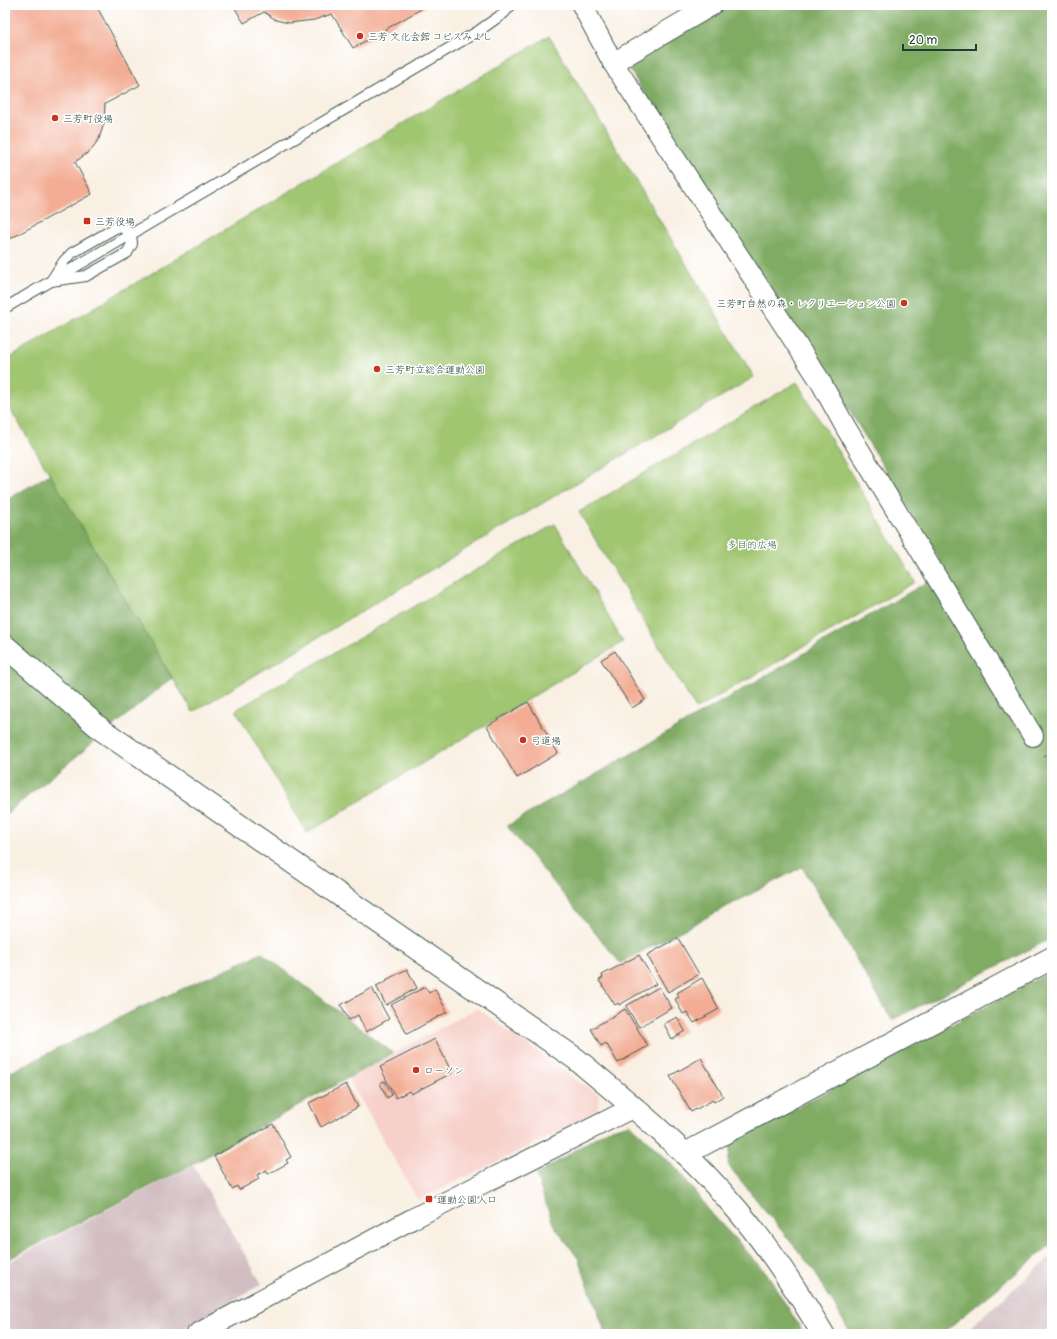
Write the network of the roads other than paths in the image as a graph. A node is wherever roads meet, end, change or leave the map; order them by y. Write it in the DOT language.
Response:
graph roads {
  1 [pos="511,5"];
  2 [pos="582,5"];
  3 [pos="712,5"];
  4 [pos="613,63"];
  5 [pos="130,234"];
  6 [pos="51,281"];
  7 [pos="5,308"];
  8 [pos="5,646"];
  9 [pos="1033,736"];
  10 [pos="1052,958"];
  11 [pos="634,1107"];
  12 [pos="685,1154"];
  13 [pos="197,1334"];
  14 [pos="823,1334"];
  1 -- 5 [label="lane"];
  2 -- 4 [label="street"];
  3 -- 4 [label="street"];
  4 -- 9 [label="street"];
  5 -- 6 [label="lane"];
  5 -- 6 [label="lane"];
  5 -- 6 [label="lane"];
  6 -- 7 [label="lane"];
  8 -- 11 [label="street"];
  10 -- 12 [label="street"];
  11 -- 12 [label="street"];
  11 -- 13 [label="street"];
  12 -- 14 [label="street"];
}
